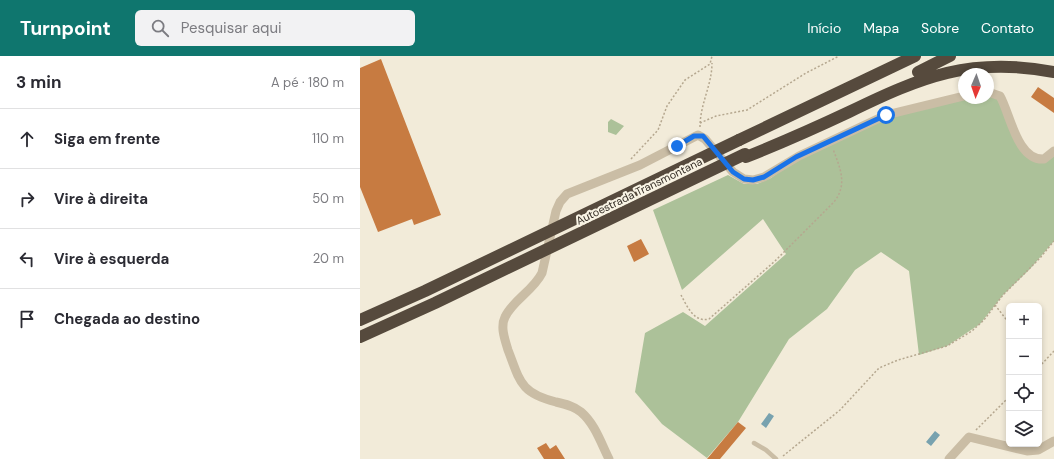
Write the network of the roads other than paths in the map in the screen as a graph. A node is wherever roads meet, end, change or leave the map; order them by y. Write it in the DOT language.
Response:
graph roads {
  1 [pos="899,56"];
  2 [pos="914,56"];
  3 [pos="950,56"];
  4 [pos="1054,72"];
  5 [pos="994,94"];
  6 [pos="958,97"];
  7 [pos="815,104"];
  8 [pos="1054,151"];
  9 [pos="746,156"];
  10 [pos="360,320"];
  11 [pos="360,337"];
  12 [pos="1054,441"];
  13 [pos="754,443"];
  14 [pos="609,459"];
  15 [pos="777,459"];
  16 [pos="949,459"];
  1 -- 7 [label="highway"];
  2 -- 7 [label="highway, Autoestrada Transmontana"];
  3 -- 9 [label="highway, Autoestrada Transmontana"];
  4 -- 9 [label="highway"];
  5 -- 8 [label="street"];
  6 -- 14 [label="street"];
  7 -- 10 [label="highway, Autoestrada Transmontana, bridge"];
  9 -- 11 [label="highway, Autoestrada Transmontana, bridge"];
  12 -- 16 [label="street"];
  13 -- 15 [label="lane"];
}
